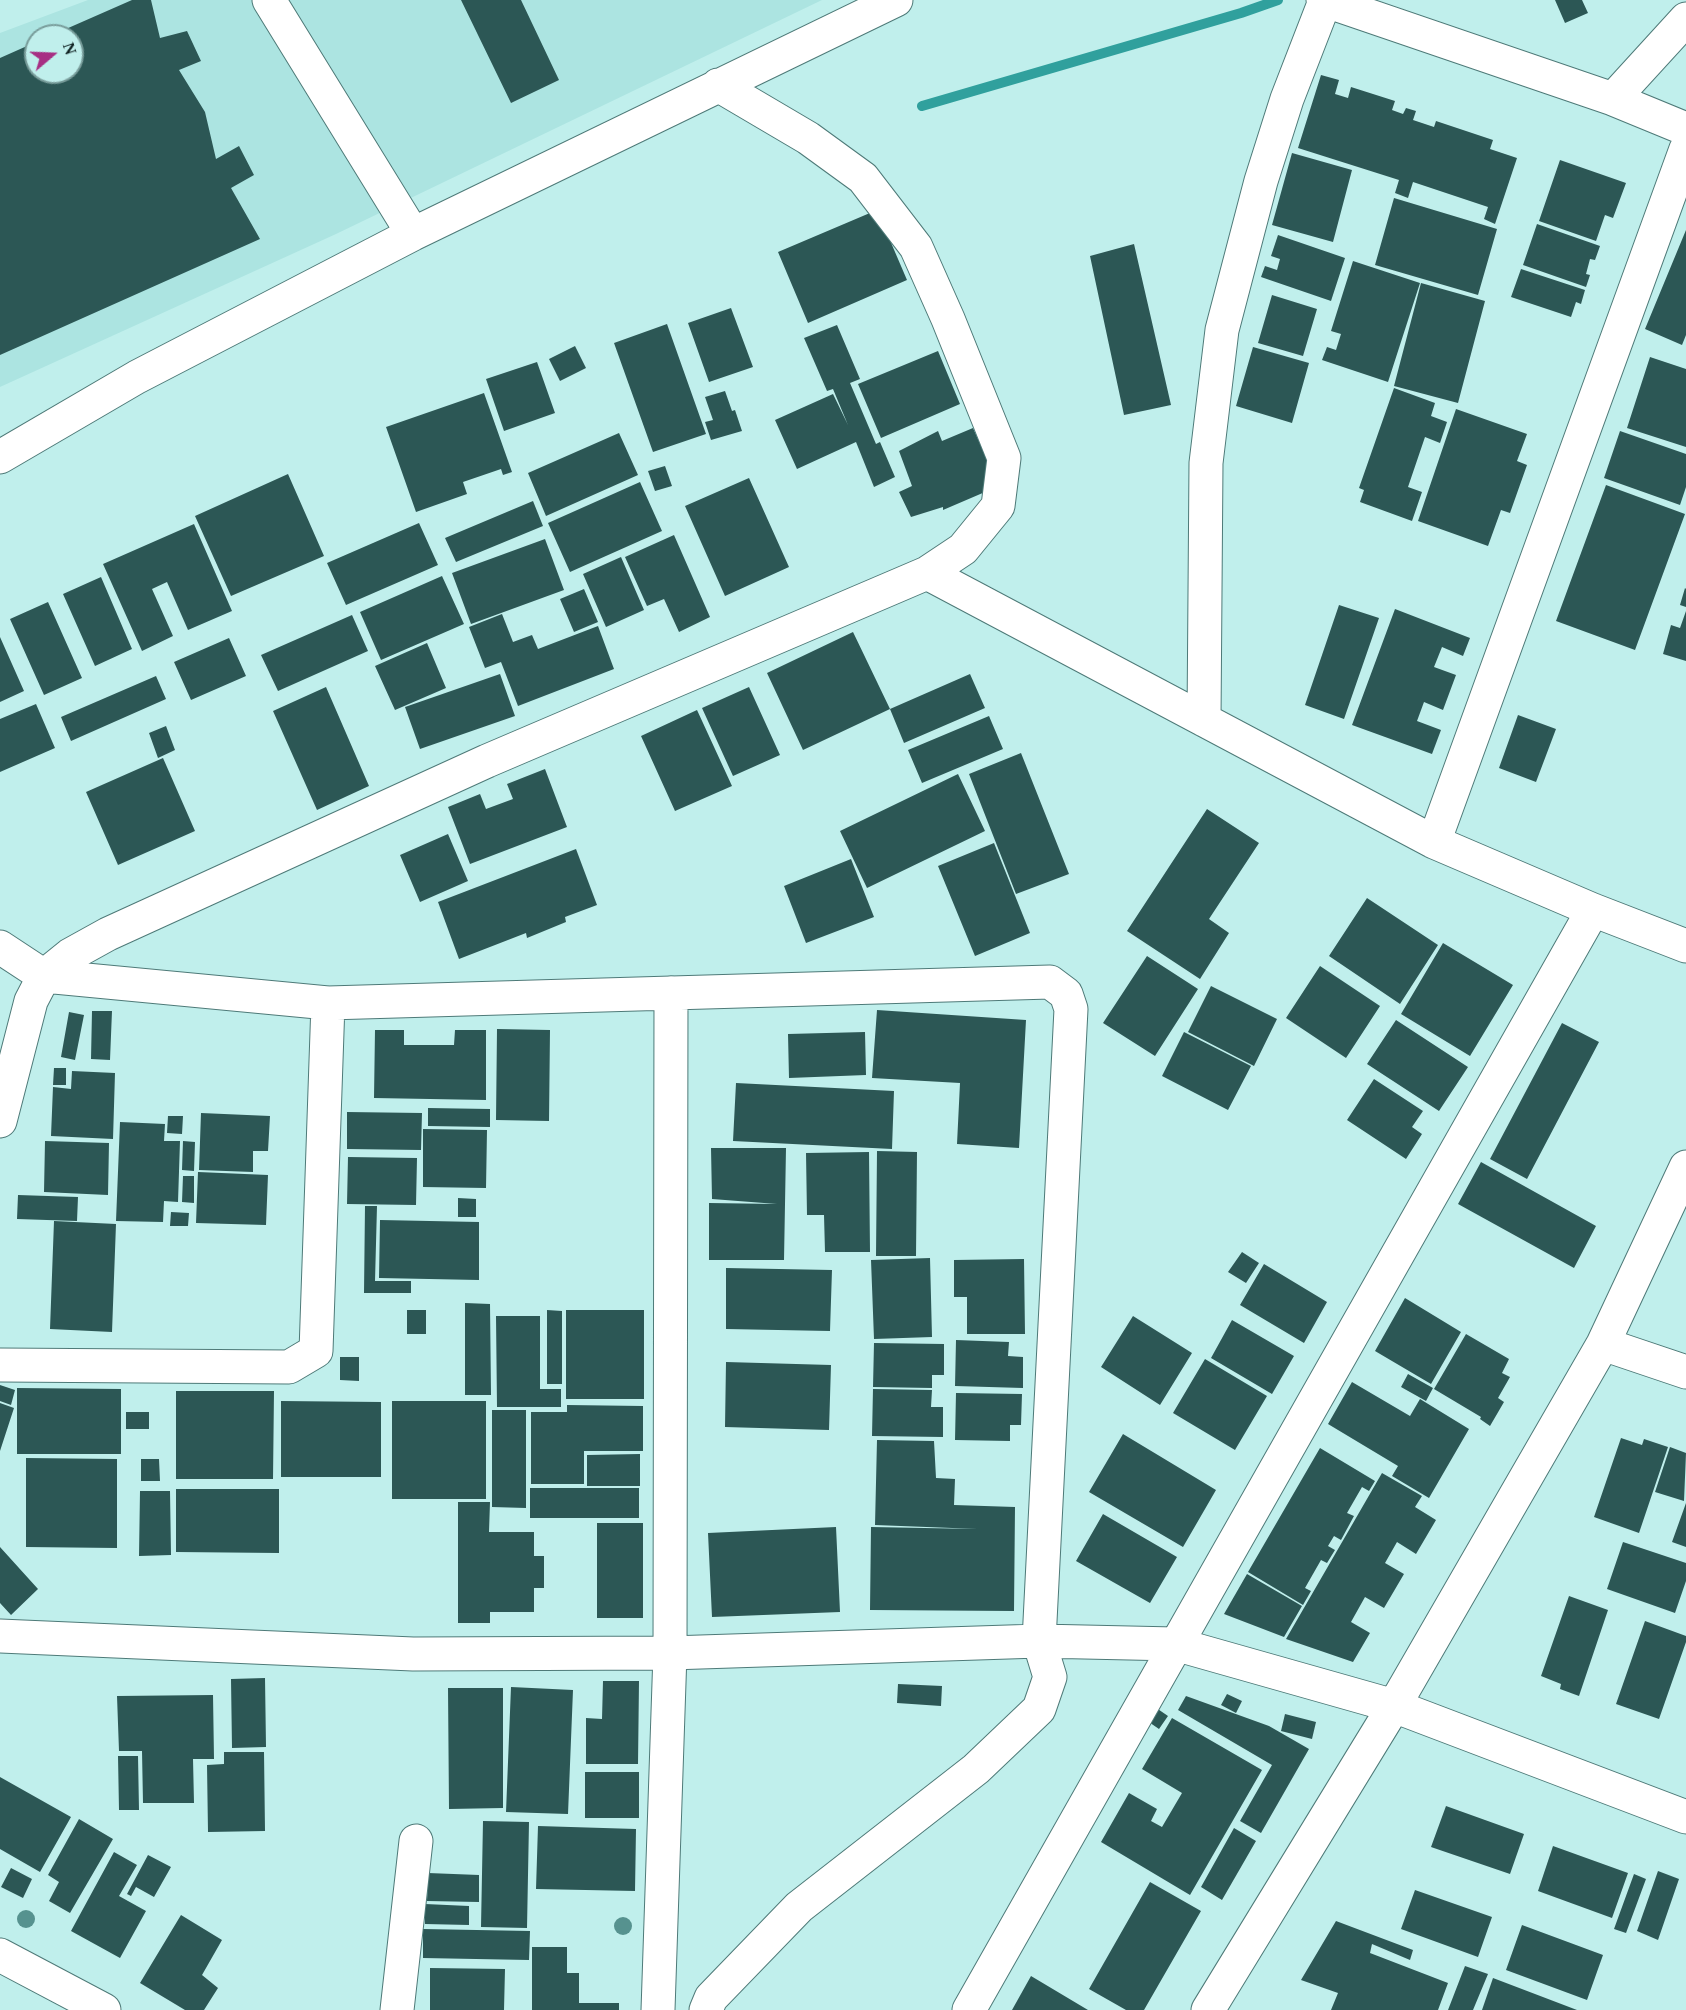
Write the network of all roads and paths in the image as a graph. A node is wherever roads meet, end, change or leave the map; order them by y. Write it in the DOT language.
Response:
graph roads {
  1 [pos="269,0"];
  2 [pos="896,0"];
  3 [pos="1324,1"];
  4 [pos="1686,19"];
  5 [pos="718,85"];
  6 [pos="1613,99"];
  7 [pos="1686,129"];
  8 [pos="1686,149"];
  9 [pos="413,234"];
  10 [pos="0,457"];
  11 [pos="927,573"];
  12 [pos="1204,720"];
  13 [pos="1434,842"];
  14 [pos="1593,910"];
  15 [pos="1686,946"];
  16 [pos="0,947"];
  17 [pos="44,976"];
  18 [pos="671,993"];
  19 [pos="328,1003"];
  20 [pos="0,1121"];
  21 [pos="1686,1167"];
  22 [pos="1603,1344"];
  23 [pos="0,1365"];
  24 [pos="1686,1372"];
  25 [pos="0,1636"];
  26 [pos="1039,1641"];
  27 [pos="1175,1644"];
  28 [pos="670,1653"];
  29 [pos="1394,1706"];
  30 [pos="1686,1817"];
  31 [pos="416,1841"];
  32 [pos="0,1955"];
  33 [pos="104,2010"];
  34 [pos="397,2010"];
  35 [pos="658,2010"];
  36 [pos="706,2010"];
  37 [pos="969,2010"];
  38 [pos="1208,2010"];
  1 -- 9 [label="street"];
  2 -- 5 [label="street"];
  3 -- 6 [label="street"];
  3 -- 12 [label="street"];
  4 -- 6 [label="street"];
  5 -- 9 [label="street"];
  5 -- 11 [label="street"];
  6 -- 7 [label="street"];
  8 -- 13 [label="street"];
  9 -- 10 [label="street"];
  11 -- 12 [label="street"];
  11 -- 17 [label="street"];
  12 -- 13 [label="street"];
  13 -- 14 [label="street"];
  14 -- 15 [label="street"];
  14 -- 27 [label="street"];
  16 -- 17 [label="street"];
  17 -- 19 [label="street"];
  17 -- 20 [label="street"];
  18 -- 19 [label="street"];
  18 -- 26 [label="street"];
  18 -- 28 [label="street"];
  19 -- 23 [label="street"];
  21 -- 22 [label="street"];
  22 -- 24 [label="street"];
  22 -- 29 [label="street"];
  25 -- 28 [label="street"];
  26 -- 27 [label="street"];
  26 -- 28 [label="street"];
  26 -- 36 [label="street"];
  27 -- 29 [label="street"];
  27 -- 37 [label="street"];
  28 -- 35 [label="street"];
  29 -- 30 [label="street"];
  29 -- 38 [label="street"];
  31 -- 34 [label="street"];
  32 -- 33 [label="street"];
}
